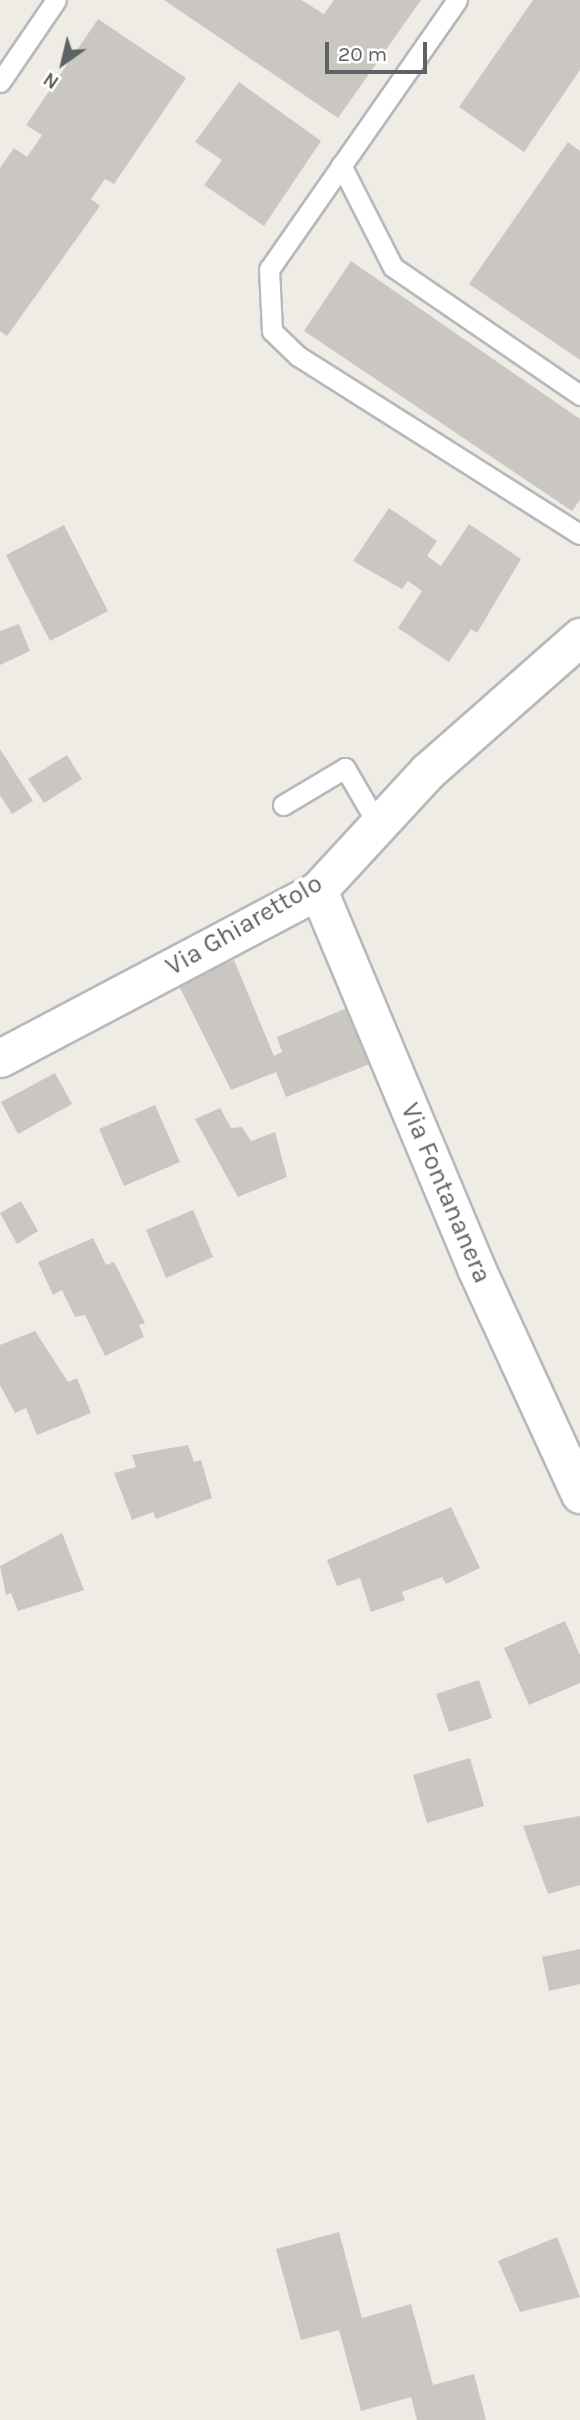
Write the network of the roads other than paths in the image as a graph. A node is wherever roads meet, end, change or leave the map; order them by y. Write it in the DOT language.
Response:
graph roads {
  1 [pos="56,0"];
  2 [pos="457,0"];
  3 [pos="0,82"];
  4 [pos="341,165"];
  5 [pos="580,395"];
  6 [pos="580,534"];
  7 [pos="580,637"];
  8 [pos="283,805"];
  9 [pos="378,825"];
  10 [pos="318,890"];
  11 [pos="0,1058"];
  12 [pos="580,1494"];
  1 -- 3 [label="lane"];
  2 -- 4 [label="lane"];
  4 -- 5 [label="lane"];
  4 -- 6 [label="lane"];
  7 -- 9 [label="street, Via Ghiarettolo"];
  8 -- 9 [label="lane"];
  9 -- 10 [label="street, Via Ghiarettolo"];
  10 -- 11 [label="street, Via Ghiarettolo"];
  10 -- 12 [label="street, Via Fontananera"];
}
